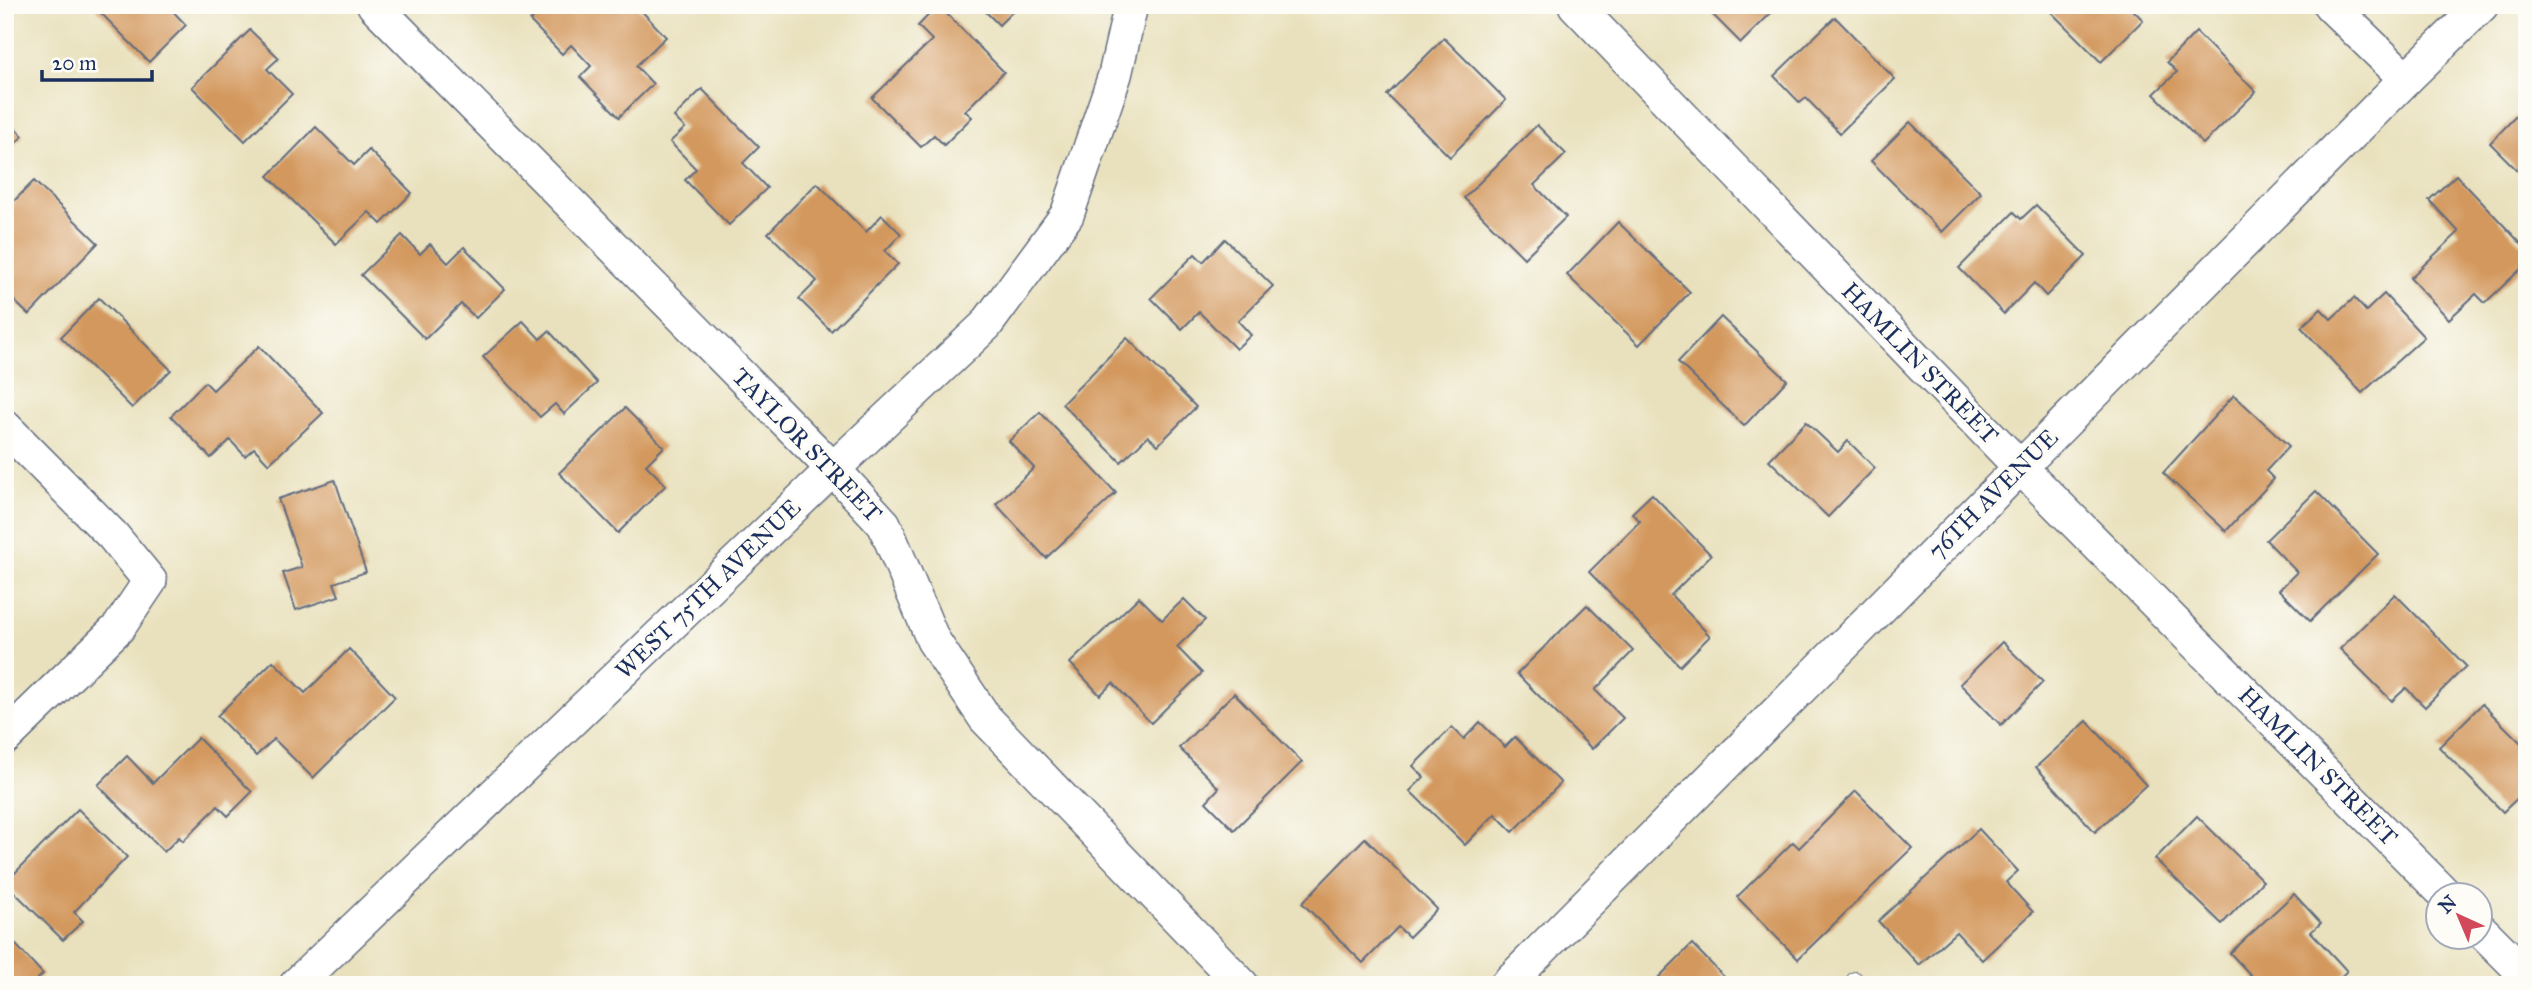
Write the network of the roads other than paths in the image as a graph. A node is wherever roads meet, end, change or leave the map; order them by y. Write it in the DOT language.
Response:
graph roads {
  1 [pos="374,5"];
  2 [pos="1130,5"];
  3 [pos="1575,5"];
  4 [pos="2330,5"];
  5 [pos="2482,5"];
  6 [pos="2406,79"];
  7 [pos="5,427"];
  8 [pos="2020,467"];
  9 [pos="833,469"];
  10 [pos="5,738"];
  11 [pos="2432,881"];
  12 [pos="2494,943"];
  13 [pos="2527,976"];
  14 [pos="296,985"];
  15 [pos="1242,985"];
  16 [pos="1506,985"];
  1 -- 9 [label="street, TAYLOR STREET"];
  2 -- 9 [label="street, WEST 75TH AVENUE"];
  3 -- 8 [label="street, HAMLIN STREET"];
  4 -- 6 [label="street"];
  5 -- 6 [label="street, 76TH AVENUE"];
  6 -- 8 [label="street, 76TH AVENUE"];
  7 -- 10 [label="street"];
  8 -- 11 [label="street, HAMLIN STREET"];
  8 -- 16 [label="street, 76TH AVENUE"];
  9 -- 14 [label="street, WEST 75TH AVENUE"];
  9 -- 15 [label="street, TAYLOR STREET"];
  12 -- 13 [label="street"];
}
